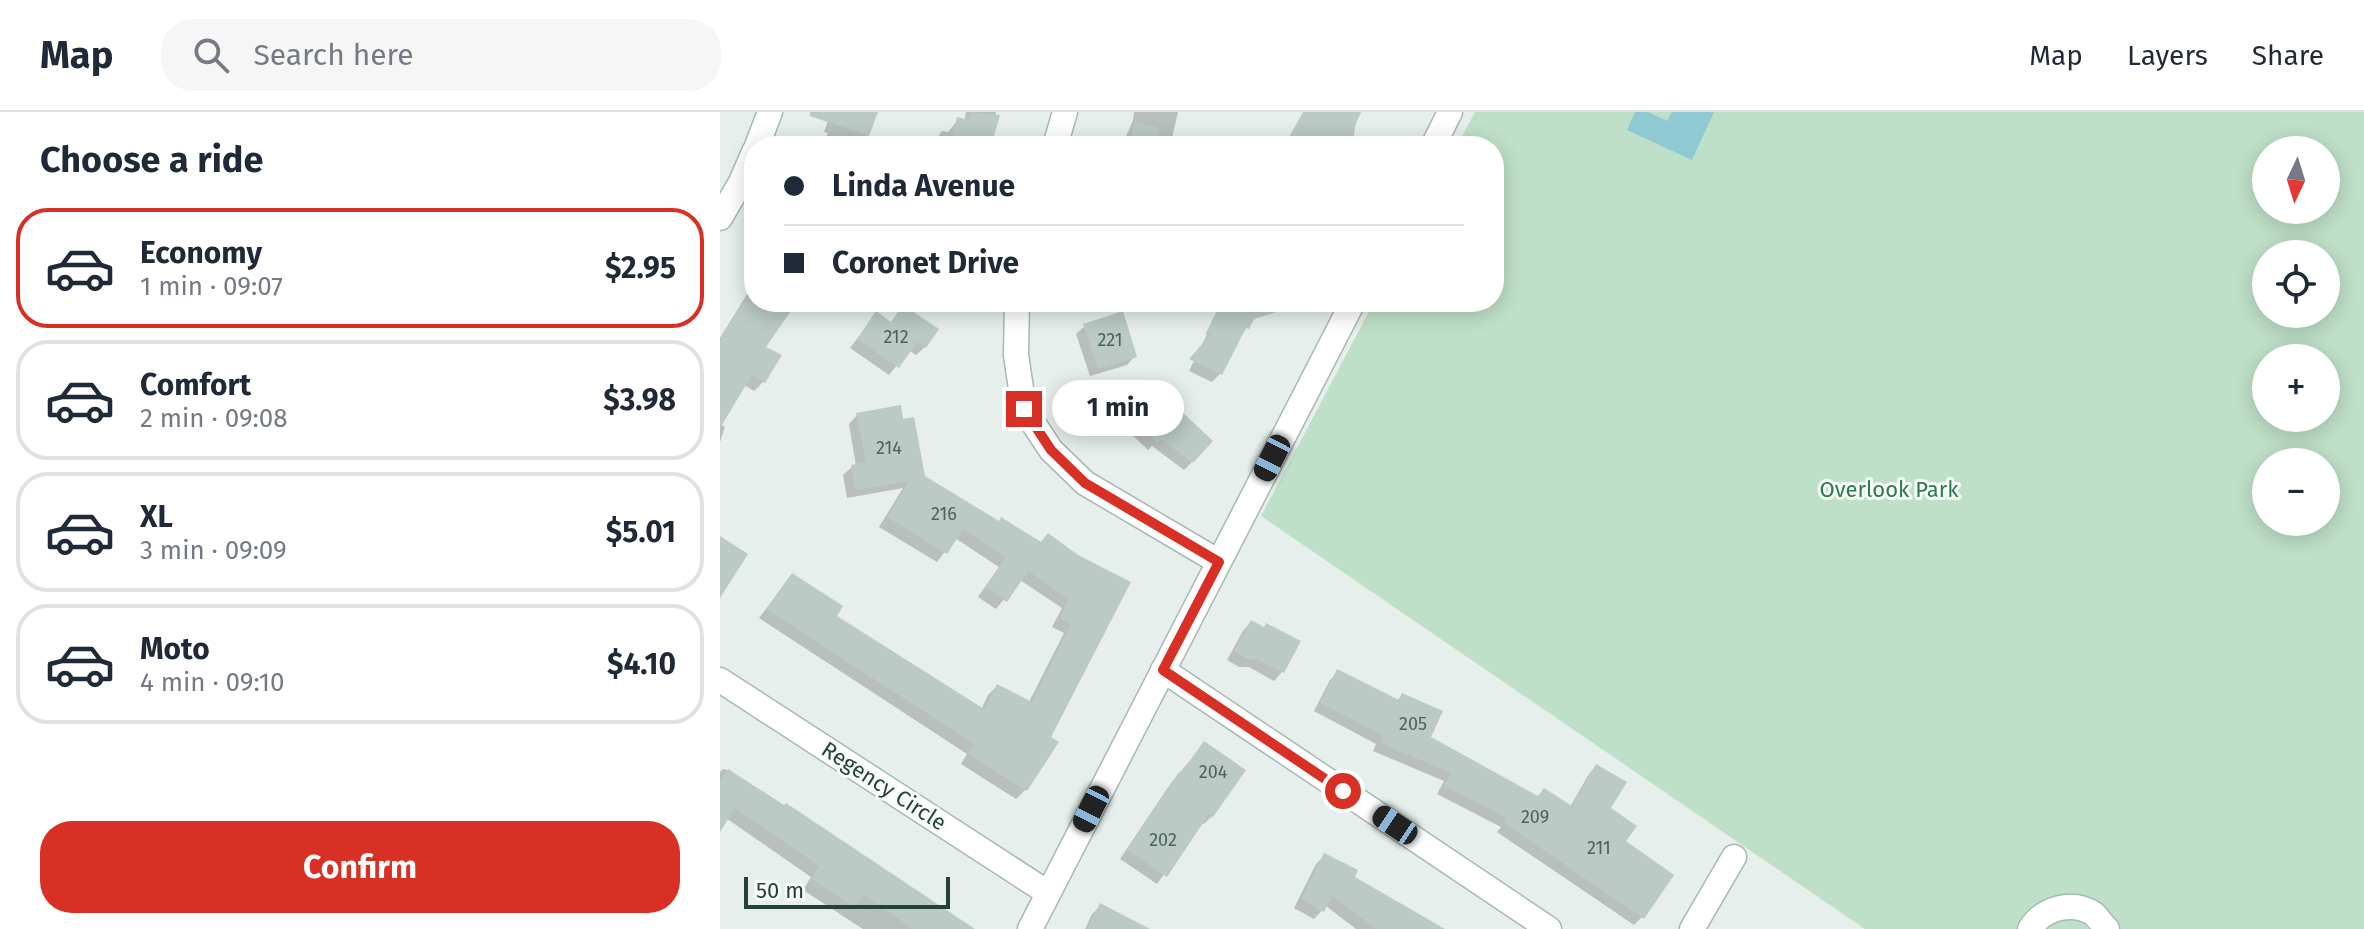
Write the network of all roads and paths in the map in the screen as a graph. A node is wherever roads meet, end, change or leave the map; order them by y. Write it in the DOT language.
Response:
graph roads {
  1 [pos="770,112"];
  2 [pos="1065,112"];
  3 [pos="1450,112"];
  4 [pos="761,136"];
  5 [pos="1058,136"];
  6 [pos="1438,136"];
  7 [pos="744,175"];
  8 [pos="720,218"];
  9 [pos="1017,312"];
  10 [pos="1348,312"];
  11 [pos="1219,562"];
  12 [pos="1163,670"];
  13 [pos="720,680"];
  14 [pos="1734,857"];
  15 [pos="1048,893"];
  16 [pos="1030,929"];
  17 [pos="1549,929"];
  18 [pos="1692,929"];
  19 [pos="2030,929"];
  20 [pos="2107,929"];
  1 -- 4 [label="street"];
  2 -- 5 [label="street"];
  3 -- 6 [label="street"];
  7 -- 8 [label="street"];
  9 -- 11 [label="street"];
  10 -- 11 [label="street"];
  11 -- 12 [label="street"];
  12 -- 15 [label="street"];
  12 -- 17 [label="street"];
  13 -- 15 [label="street, Regency Circle"];
  14 -- 18 [label="street"];
  15 -- 16 [label="street"];
  19 -- 20 [label="street"];
}
